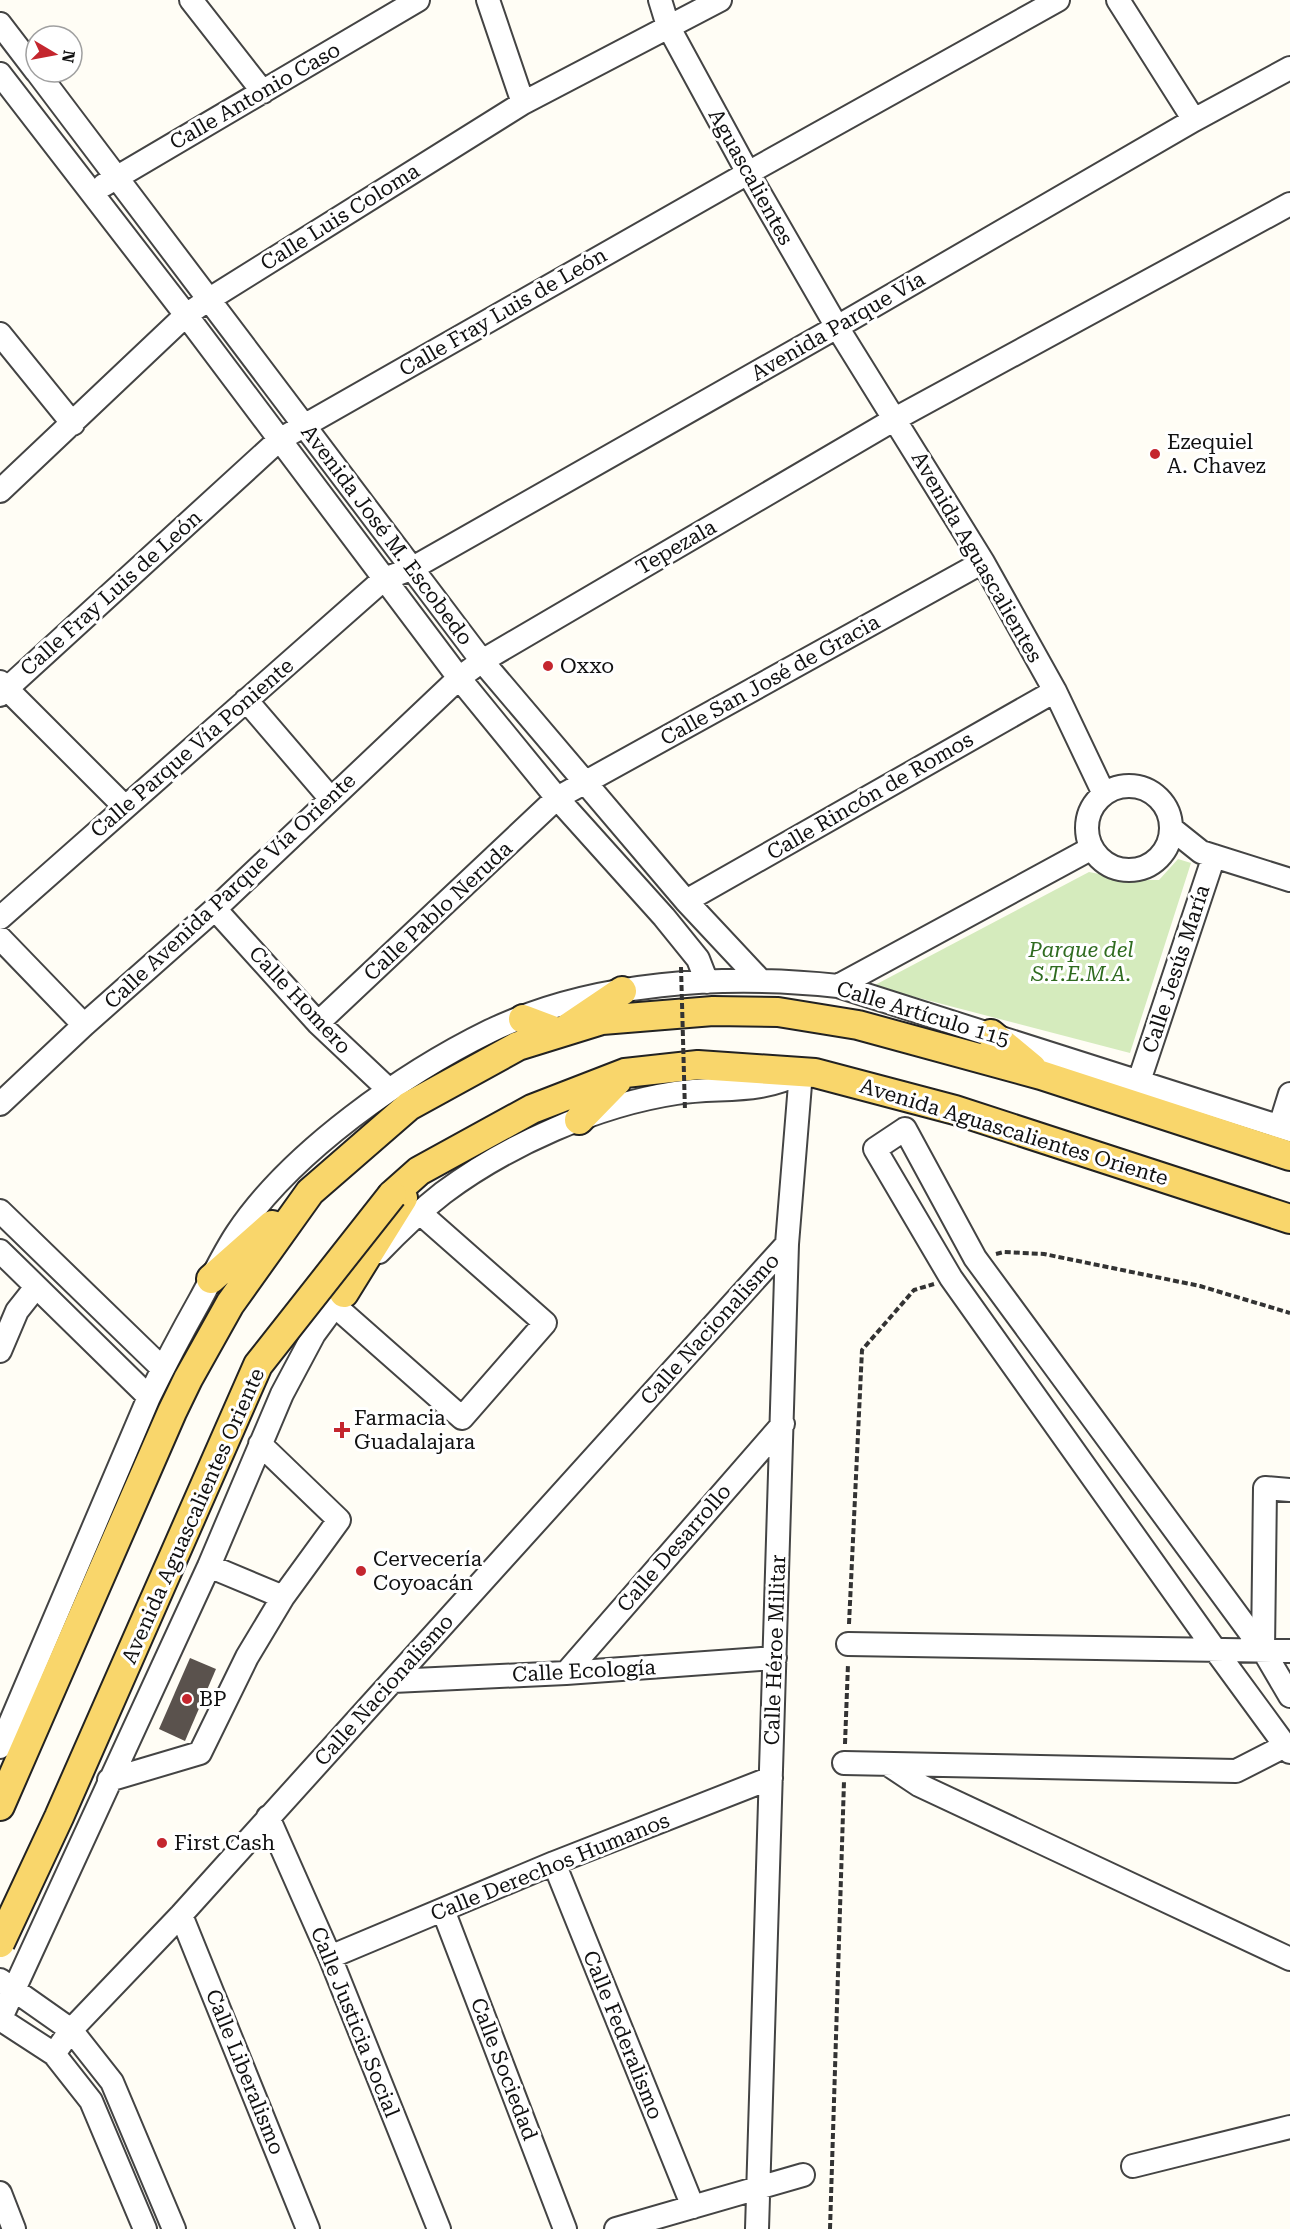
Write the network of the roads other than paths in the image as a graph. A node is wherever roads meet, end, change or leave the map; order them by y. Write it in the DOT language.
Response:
graph roads {
  1 [pos="191,0"];
  2 [pos="418,0"];
  3 [pos="488,0"];
  4 [pos="660,0"];
  5 [pos="720,0"];
  6 [pos="1058,0"];
  7 [pos="1118,0"];
  8 [pos="394,6"];
  9 [pos="0,24"];
  10 [pos="668,26"];
  11 [pos="24,56"];
  12 [pos="1290,68"];
  13 [pos="0,74"];
  14 [pos="45,84"];
  15 [pos="263,92"];
  16 [pos="523,103"];
  17 [pos="1194,120"];
  18 [pos="748,173"];
  19 [pos="117,177"];
  20 [pos="91,192"];
  21 [pos="1290,204"];
  22 [pos="208,300"];
  23 [pos="186,315"];
  24 [pos="837,327"];
  25 [pos="0,334"];
  26 [pos="895,419"];
  27 [pos="73,424"];
  28 [pos="304,425"];
  29 [pos="279,440"];
  30 [pos="0,491"];
  31 [pos="983,562"];
  32 [pos="411,568"];
  33 [pos="384,579"];
  34 [pos="482,661"];
  35 [pos="459,678"];
  36 [pos="2,689"];
  37 [pos="1055,691"];
  38 [pos="246,700"];
  39 [pos="585,782"];
  40 [pos="1104,794"];
  41 [pos="557,798"];
  42 [pos="331,799"];
  43 [pos="125,807"];
  44 [pos="1172,828"];
  45 [pos="1092,848"];
  46 [pos="1207,854"];
  47 [pos="1159,858"];
  48 [pos="1290,880"];
  49 [pos="686,901"];
  50 [pos="215,909"];
  51 [pos="0,918"];
  52 [pos="0,938"];
  53 [pos="760,980"];
  54 [pos="707,982"];
  55 [pos="838,986"];
  56 [pos="622,991"];
  57 [pos="523,1019"];
  58 [pos="318,1023"];
  59 [pos="84,1025"];
  60 [pos="560,1033"];
  61 [pos="991,1034"];
  62 [pos="801,1072"];
  63 [pos="625,1073"];
  64 [pos="1041,1075"];
  65 [pos="1139,1081"];
  66 [pos="388,1089"];
  67 [pos="1290,1094"];
  68 [pos="0,1104"];
  69 [pos="579,1120"];
  70 [pos="1285,1128"];
  71 [pos="1290,1156"];
  72 [pos="419,1171"];
  73 [pos="310,1192"];
  74 [pos="0,1211"];
  75 [pos="419,1212"];
  76 [pos="1290,1218"];
  77 [pos="787,1244"];
  78 [pos="0,1251"];
  79 [pos="975,1258"];
  80 [pos="951,1278"];
  81 [pos="211,1279"];
  82 [pos="36,1287"];
  83 [pos="339,1299"];
  84 [pos="9,1317"];
  85 [pos="0,1351"];
  86 [pos="162,1368"];
  87 [pos="149,1397"];
  88 [pos="783,1424"];
  89 [pos="260,1444"];
  90 [pos="1290,1490"];
  91 [pos="209,1566"];
  92 [pos="283,1597"];
  93 [pos="848,1644"];
  94 [pos="1263,1650"];
  95 [pos="1290,1651"];
  96 [pos="1216,1652"];
  97 [pos="775,1658"];
  98 [pos="566,1673"];
  99 [pos="393,1681"];
  100 [pos="1290,1696"];
  101 [pos="0,1747"];
  102 [pos="1288,1749"];
  103 [pos="844,1763"];
  104 [pos="889,1765"];
  105 [pos="771,1778"];
  106 [pos="109,1780"];
  107 [pos="0,1806"];
  108 [pos="268,1817"];
  109 [pos="554,1863"];
  110 [pos="62,1883"];
  111 [pos="0,1907"];
  112 [pos="443,1910"];
  113 [pos="181,1915"];
  114 [pos="0,1943"];
  115 [pos="330,1958"];
  116 [pos="1290,1959"];
  117 [pos="7,1985"];
  118 [pos="0,2019"];
  119 [pos="72,2030"];
  120 [pos="54,2054"];
  121 [pos="1290,2127"];
  122 [pos="1133,2166"];
  123 [pos="803,2175"];
  124 [pos="759,2188"];
  125 [pos="0,2193"];
  126 [pos="693,2207"];
  127 [pos="14,2229"];
  128 [pos="145,2229"];
  129 [pos="174,2229"];
  130 [pos="308,2229"];
  131 [pos="439,2229"];
  132 [pos="565,2229"];
  133 [pos="616,2229"];
  134 [pos="757,2229"];
  1 -- 15 [label="street"];
  2 -- 8 [label="street, Calle Antonio Caso"];
  3 -- 16 [label="street"];
  4 -- 10 [label="street, Aguascalientes"];
  5 -- 10 [label="street, Calle Luis Coloma"];
  6 -- 18 [label="street, Calle Fray Luis de León"];
  7 -- 17 [label="street"];
  8 -- 15 [label="street, Calle Antonio Caso"];
  9 -- 11 [label="street, Avenida José M. Escobedo"];
  10 -- 16 [label="street, Calle Luis Coloma"];
  10 -- 18 [label="street, Aguascalientes"];
  12 -- 17 [label="street, Avenida Parque Vía"];
  13 -- 20 [label="street, Avenida José M. Escobedo"];
  14 -- 19 [label="street, Avenida José M. Escobedo"];
  15 -- 19 [label="street, Calle Antonio Caso"];
  16 -- 22 [label="street, Calle Luis Coloma"];
  17 -- 24 [label="street, Avenida Parque Vía"];
  18 -- 24 [label="street, Aguascalientes"];
  18 -- 28 [label="street, Calle Fray Luis de León"];
  19 -- 20 [label="street, Calle Antonio Caso"];
  19 -- 22 [label="street, Avenida José M. Escobedo"];
  20 -- 23 [label="street, Avenida José M. Escobedo"];
  21 -- 26 [label="street"];
  22 -- 23 [label="street, Calle Luis Coloma"];
  22 -- 28 [label="street, Avenida José M. Escobedo"];
  23 -- 27 [label="street, Calle Luis Coloma"];
  23 -- 29 [label="street, Avenida José M. Escobedo"];
  24 -- 26 [label="street, Avenida Aguascalientes"];
  24 -- 32 [label="street, Avenida Parque Vía"];
  25 -- 27 [label="street"];
  26 -- 31 [label="street, Avenida Aguascalientes"];
  26 -- 34 [label="street, Tepezala"];
  27 -- 30 [label="street, Calle Luis Coloma"];
  28 -- 29 [label="street, Calle Fray Luis de León"];
  28 -- 32 [label="street, Avenida José M. Escobedo"];
  29 -- 33 [label="street, Avenida José M. Escobedo"];
  29 -- 36 [label="street, Calle Fray Luis de León"];
  31 -- 37 [label="street, Avenida Aguascalientes"];
  31 -- 39 [label="street, Calle San José de Gracia"];
  32 -- 33 [label="street, Avenida Parque Vía"];
  32 -- 34 [label="street, Avenida José M. Escobedo"];
  33 -- 35 [label="street, Avenida José M. Escobedo"];
  33 -- 38 [label="street, Calle Parque Vía Poniente"];
  34 -- 35 [label="street, Tepezala"];
  34 -- 39 [label="street, Avenida José M. Escobedo"];
  35 -- 41 [label="street, Avenida José M. Escobedo"];
  35 -- 42 [label="street, Calle Avenida Parque Vía Oriente"];
  36 -- 43 [label="street"];
  37 -- 40 [label="street, Avenida Aguascalientes"];
  37 -- 49 [label="street, Calle Rincón de Romos"];
  38 -- 42 [label="street"];
  38 -- 43 [label="street, Calle Parque Vía Poniente"];
  39 -- 41 [label="street, Calle San José de Gracia"];
  39 -- 49 [label="street, Avenida José M. Escobedo"];
  40 -- 44 [label="street"];
  40 -- 45 [label="street"];
  41 -- 54 [label="street, Avenida José M. Escobedo"];
  41 -- 58 [label="street, Calle Pablo Neruda"];
  42 -- 50 [label="street, Calle Avenida Parque Vía Oriente"];
  43 -- 51 [label="street, Calle Parque Vía Poniente"];
  44 -- 46 [label="street"];
  44 -- 47 [label="street"];
  45 -- 47 [label="street"];
  45 -- 55 [label="street"];
  46 -- 47 [label="street"];
  46 -- 48 [label="street"];
  46 -- 65 [label="street, Calle Jesús María"];
  49 -- 53 [label="street, Avenida José M. Escobedo"];
  50 -- 58 [label="street, Calle Homero"];
  50 -- 59 [label="street, Calle Avenida Parque Vía Oriente"];
  52 -- 59 [label="street"];
  53 -- 54 [label="street, Calle Artículo 115"];
  53 -- 55 [label="street, Calle Artículo 115"];
  54 -- 56 [label="street, Calle Artículo 115"];
  55 -- 61 [label="street, Calle Artículo 115"];
  56 -- 57 [label="street, Calle Artículo 115"];
  56 -- 60 [label="main road"];
  57 -- 60 [label="main road"];
  57 -- 66 [label="street, Calle Artículo 115"];
  58 -- 66 [label="street, Calle Homero"];
  59 -- 68 [label="street, Calle Avenida Parque Vía Oriente"];
  60 -- 64 [label="main road"];
  60 -- 73 [label="main road"];
  61 -- 64 [label="main road"];
  61 -- 65 [label="street, Calle Artículo 115"];
  62 -- 63 [label="main road, Avenida Aguascalientes Oriente"];
  62 -- 69 [label="street"];
  62 -- 76 [label="main road, Avenida Aguascalientes Oriente"];
  62 -- 77 [label="street, Calle Héroe Militar"];
  63 -- 69 [label="main road"];
  63 -- 72 [label="main road, Avenida Aguascalientes Oriente"];
  64 -- 71 [label="main road"];
  65 -- 70 [label="street, Calle Artículo 115"];
  66 -- 81 [label="street, Calle Artículo 115"];
  67 -- 70 [label="street"];
  69 -- 75 [label="street"];
  72 -- 83 [label="main road"];
  72 -- 114 [label="main road, Avenida Aguascalientes Oriente, bridge"];
  73 -- 81 [label="main road"];
  73 -- 107 [label="main road"];
  74 -- 86 [label="street"];
  75 -- 83 [label="street"];
  75 -- 83 [label="street"];
  77 -- 88 [label="street, Calle Héroe Militar"];
  77 -- 99 [label="street, Calle Nacionalismo"];
  78 -- 82 [label="street"];
  79 -- 80 [label="street"];
  79 -- 80 [label="street"];
  79 -- 94 [label="street"];
  80 -- 96 [label="street"];
  81 -- 86 [label="street, Calle Artículo 115"];
  82 -- 84 [label="street"];
  82 -- 87 [label="street"];
  83 -- 89 [label="street"];
  84 -- 85 [label="street"];
  86 -- 87 [label="street"];
  87 -- 101 [label="street"];
  88 -- 97 [label="street, Calle Héroe Militar"];
  88 -- 98 [label="street, Calle Desarrollo"];
  89 -- 91 [label="street"];
  89 -- 92 [label="street"];
  90 -- 94 [label="street"];
  91 -- 92 [label="street"];
  91 -- 106 [label="street"];
  92 -- 106 [label="street"];
  93 -- 96 [label="street"];
  94 -- 95 [label="street"];
  94 -- 96 [label="street"];
  94 -- 100 [label="street"];
  96 -- 102 [label="street"];
  97 -- 98 [label="street, Calle Ecología"];
  97 -- 105 [label="street, Calle Héroe Militar"];
  98 -- 99 [label="street, Calle Ecología"];
  99 -- 108 [label="street, Calle Nacionalismo"];
  102 -- 104 [label="street"];
  103 -- 104 [label="street"];
  104 -- 116 [label="street"];
  105 -- 109 [label="street, Calle Derechos Humanos"];
  105 -- 124 [label="street, Calle Héroe Militar"];
  106 -- 110 [label="street"];
  108 -- 113 [label="street, Calle Nacionalismo"];
  108 -- 115 [label="street, Calle Justicia Social"];
  109 -- 112 [label="street, Calle Derechos Humanos"];
  109 -- 126 [label="street, Calle Federalismo"];
  110 -- 111 [label="street"];
  110 -- 117 [label="street"];
  112 -- 115 [label="street, Calle Derechos Humanos"];
  112 -- 132 [label="street, Calle Sociedad"];
  113 -- 119 [label="street, Calle Nacionalismo"];
  113 -- 130 [label="street, Calle Liberalismo"];
  115 -- 131 [label="street, Calle Justicia Social"];
  117 -- 118 [label="street"];
  117 -- 119 [label="street"];
  118 -- 120 [label="street"];
  119 -- 120 [label="street, Calle Nacionalismo"];
  119 -- 129 [label="street"];
  120 -- 128 [label="street"];
  121 -- 122 [label="street"];
  123 -- 124 [label="street"];
  124 -- 126 [label="street"];
  124 -- 134 [label="street, Calle Héroe Militar"];
  125 -- 127 [label="street"];
  126 -- 133 [label="street"];
}
